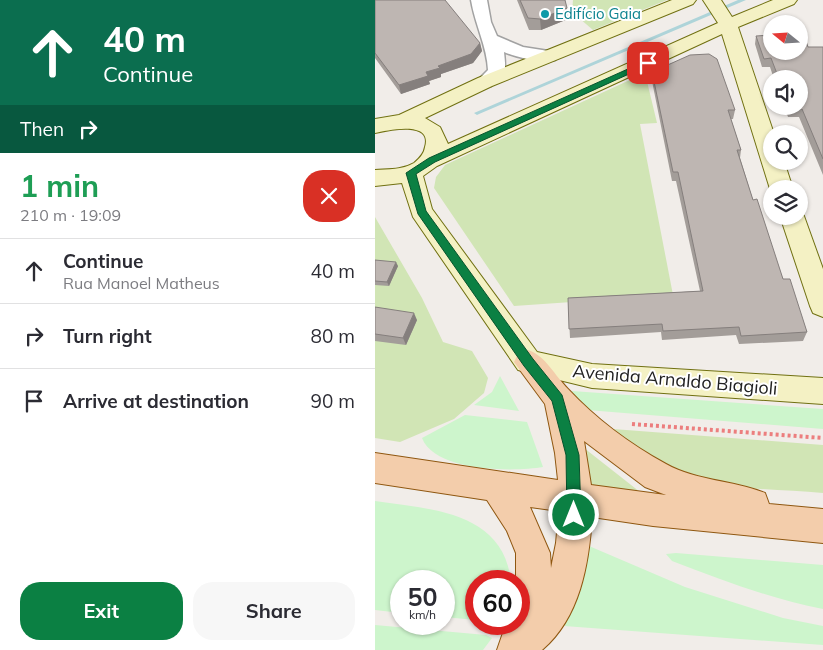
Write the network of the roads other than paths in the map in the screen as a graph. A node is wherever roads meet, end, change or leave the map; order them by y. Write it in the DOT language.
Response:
graph roads {
  1 [pos="479,0"];
  2 [pos="687,0"];
  3 [pos="712,0"];
  4 [pos="788,0"];
  5 [pos="728,25"];
  6 [pos="493,40"];
  7 [pos="666,55"];
  8 [pos="549,56"];
  9 [pos="740,64"];
  10 [pos="485,82"];
  11 [pos="384,121"];
  12 [pos="763,132"];
  13 [pos="421,167"];
  14 [pos="375,178"];
  15 [pos="795,225"];
  16 [pos="823,306"];
  17 [pos="529,362"];
  18 [pos="823,391"];
  19 [pos="558,399"];
  20 [pos="375,468"];
  21 [pos="496,486"];
  22 [pos="575,498"];
  23 [pos="823,518"];
  24 [pos="823,526"];
  25 [pos="514,649"];
  1 -- 6 [label="street"];
  2 -- 8 [label="main road"];
  3 -- 5 [label="main road"];
  4 -- 5 [label="main road"];
  5 -- 7 [label="main road"];
  5 -- 9 [label="main road"];
  6 -- 8 [label="street"];
  6 -- 10 [label="street"];
  7 -- 9 [label="main road"];
  7 -- 13 [label="main road"];
  8 -- 10 [label="main road"];
  9 -- 12 [label="main road"];
  10 -- 11 [label="main road"];
  11 -- 13 [label="main road"];
  13 -- 14 [label="main road"];
  13 -- 17 [label="main road"];
  15 -- 16 [label="main road"];
  17 -- 18 [label="main road, Avenida Arnaldo Biagioli"];
  17 -- 19 [label="main road"];
  19 -- 22 [label="main road"];
  19 -- 23 [label="main road"];
  20 -- 21 [label="main road"];
  21 -- 22 [label="main road"];
  21 -- 25 [label="main road"];
  22 -- 24 [label="main road"];
  22 -- 25 [label="main road"];
}
